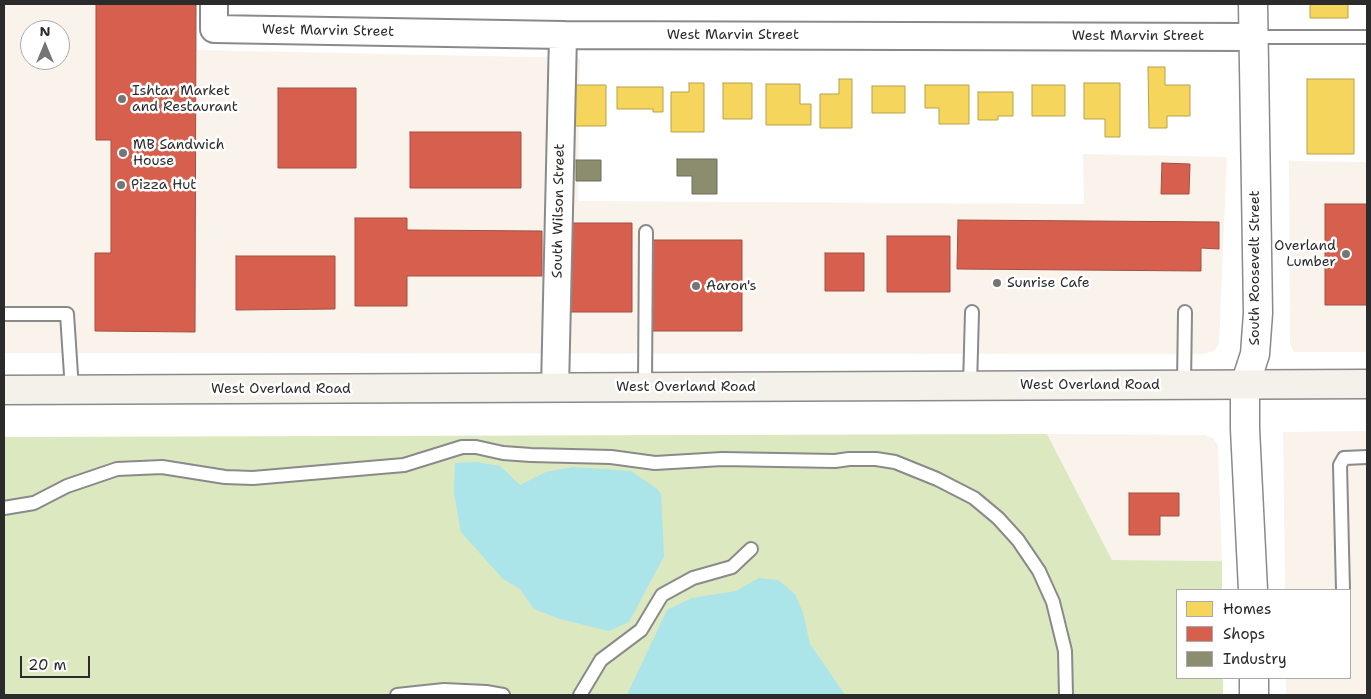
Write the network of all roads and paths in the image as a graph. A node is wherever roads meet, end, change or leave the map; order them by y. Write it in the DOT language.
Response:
graph roads {
  1 [pos="1253,4"];
  2 [pos="214,16"];
  3 [pos="563,35"];
  4 [pos="1253,37"];
  5 [pos="1367,37"];
  6 [pos="646,232"];
  7 [pos="972,312"];
  8 [pos="1185,312"];
  9 [pos="4,314"];
  10 [pos="1367,384"];
  11 [pos="1184,385"];
  12 [pos="1245,385"];
  13 [pos="970,386"];
  14 [pos="645,387"];
  15 [pos="555,388"];
  16 [pos="4,390"];
  17 [pos="72,390"];
  18 [pos="1367,457"];
  19 [pos="4,508"];
  20 [pos="751,549"];
  21 [pos="1253,589"];
  22 [pos="1343,589"];
  23 [pos="1254,679"];
  24 [pos="397,695"];
  25 [pos="502,695"];
  26 [pos="580,695"];
  27 [pos="1066,695"];
  28 [pos="1254,695"];
  1 -- 4 [label="street, South Roosevelt Street"];
  2 -- 3 [label="street, West Marvin Street"];
  3 -- 4 [label="street, West Marvin Street"];
  3 -- 15 [label="street, South Wilson Street"];
  4 -- 5 [label="lane"];
  4 -- 12 [label="street, South Roosevelt Street"];
  6 -- 14 [label="lane"];
  7 -- 13 [label="lane"];
  8 -- 11 [label="lane"];
  9 -- 17 [label="lane"];
  10 -- 12 [label="main road, West Overland Road"];
  11 -- 12 [label="main road, West Overland Road"];
  11 -- 13 [label="main road, West Overland Road"];
  12 -- 21 [label="street, South Roosevelt Street"];
  13 -- 14 [label="main road, West Overland Road"];
  14 -- 15 [label="main road, West Overland Road"];
  15 -- 17 [label="main road, West Overland Road"];
  16 -- 17 [label="main road, West Overland Road"];
  18 -- 22 [label="lane"];
  19 -- 27 [label="lane"];
  20 -- 26 [label="lane"];
  23 -- 28 [label="street"];
  24 -- 25 [label="lane"];
}
